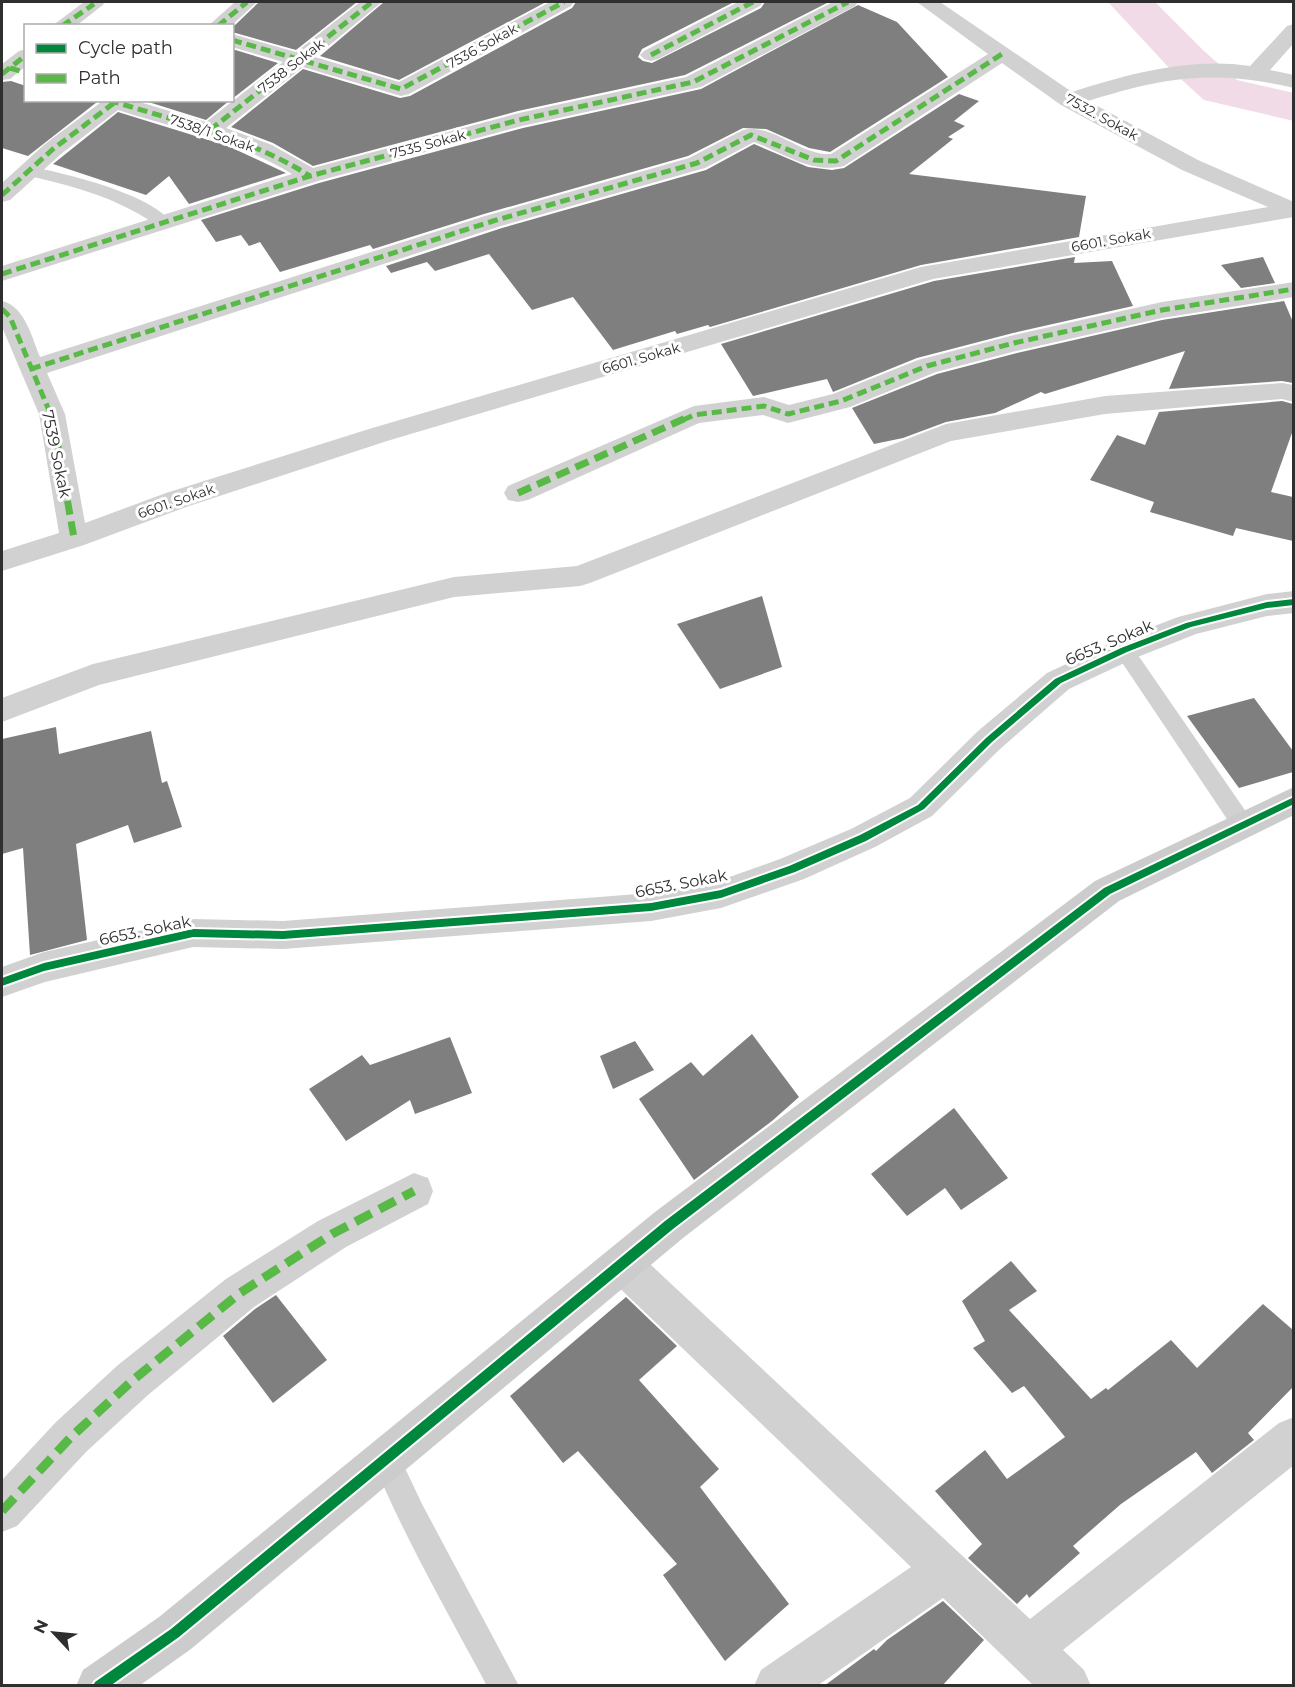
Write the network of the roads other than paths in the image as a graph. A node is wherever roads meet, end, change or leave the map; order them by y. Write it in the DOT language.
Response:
graph roads {
  1 [pos="247,2"];
  2 [pos="372,2"];
  3 [pos="564,2"];
  4 [pos="753,2"];
  5 [pos="848,2"];
  6 [pos="927,2"];
  7 [pos="94,4"];
  8 [pos="65,24"];
  9 [pos="220,24"];
  10 [pos="1293,30"];
  11 [pos="234,41"];
  12 [pos="1002,54"];
  13 [pos="651,55"];
  14 [pos="301,60"];
  15 [pos="1255,73"];
  16 [pos="1293,82"];
  17 [pos="1069,100"];
  18 [pos="113,102"];
  19 [pos="117,102"];
  20 [pos="210,130"];
  21 [pos="28,171"];
  22 [pos="310,176"];
  23 [pos="2,195"];
  24 [pos="1292,209"];
  25 [pos="163,222"];
  26 [pos="2,274"];
  27 [pos="1293,289"];
  28 [pos="2,309"];
  29 [pos="31,369"];
  30 [pos="1293,394"];
  31 [pos="518,493"];
  32 [pos="74,538"];
  33 [pos="2,561"];
  34 [pos="1293,602"];
  35 [pos="1124,650"];
  36 [pos="2,710"];
  37 [pos="1293,800"];
  38 [pos="1243,825"];
  39 [pos="2,982"];
  40 [pos="414,1191"];
  41 [pos="622,1264"];
  42 [pos="1293,1438"];
  43 [pos="386,1458"];
  44 [pos="2,1511"];
  45 [pos="945,1570"];
  46 [pos="1029,1648"];
  47 [pos="99,1686"];
  48 [pos="504,1686"];
  49 [pos="777,1686"];
  50 [pos="1068,1686"];
  1 -- 9 [label="street"];
  2 -- 14 [label="street, 7538 Sokak"];
  3 -- 14 [label="street, 7536 Sokak"];
  4 -- 13 [label="street"];
  5 -- 22 [label="street, 7535 Sokak"];
  6 -- 12 [label="street, 7532. Sokak"];
  7 -- 8 [label="street"];
  10 -- 15 [label="street"];
  11 -- 14 [label="street"];
  12 -- 17 [label="street, 7532. Sokak"];
  12 -- 29 [label="street"];
  14 -- 20 [label="street, 7538 Sokak"];
  15 -- 16 [label="street"];
  15 -- 17 [label="street"];
  17 -- 24 [label="street, 7532. Sokak"];
  18 -- 21 [label="street"];
  19 -- 20 [label="street, 7538/1 Sokak"];
  20 -- 22 [label="street, 7538/1 Sokak"];
  21 -- 23 [label="street"];
  21 -- 25 [label="lane"];
  22 -- 25 [label="street, 7535 Sokak"];
  24 -- 32 [label="street, 6601. Sokak"];
  25 -- 26 [label="street, 7535 Sokak"];
  27 -- 31 [label="street"];
  28 -- 29 [label="street, 7539 Sokak"];
  29 -- 32 [label="street, 7539 Sokak"];
  30 -- 36 [label="street"];
  32 -- 33 [label="street, 6601. Sokak"];
  34 -- 35 [label="street, 6653. Sokak"];
  35 -- 38 [label="lane"];
  35 -- 39 [label="street, 6653. Sokak"];
  37 -- 38 [label="street"];
  38 -- 41 [label="street"];
  40 -- 44 [label="street"];
  41 -- 43 [label="street"];
  41 -- 45 [label="street"];
  42 -- 46 [label="street"];
  43 -- 47 [label="street"];
  43 -- 48 [label="lane"];
  45 -- 46 [label="street"];
  45 -- 49 [label="street"];
  46 -- 50 [label="street"];
}
